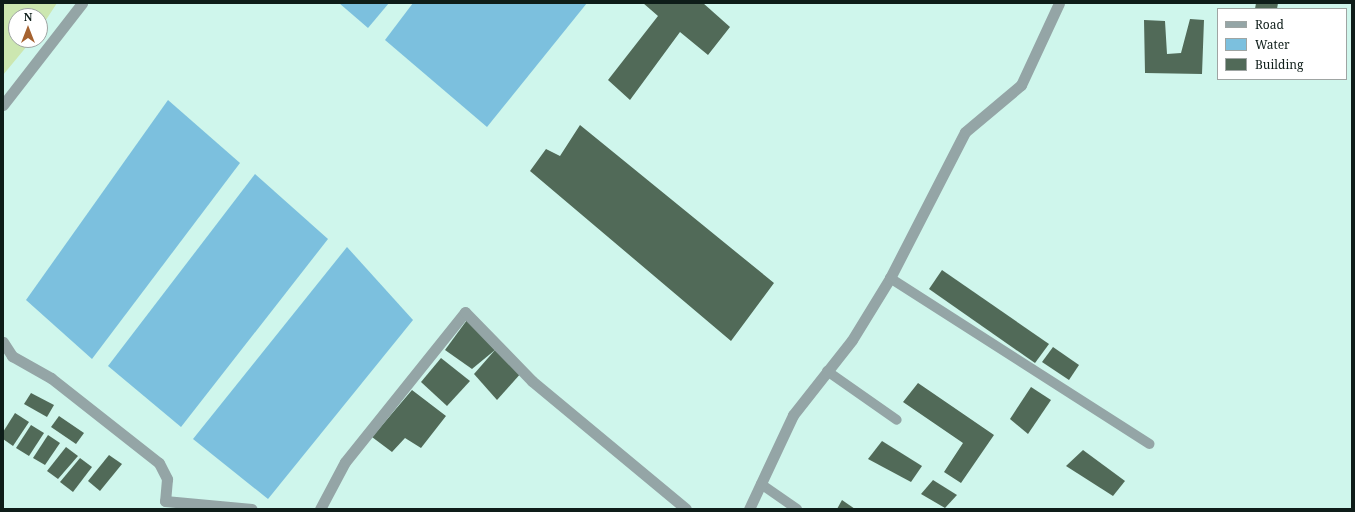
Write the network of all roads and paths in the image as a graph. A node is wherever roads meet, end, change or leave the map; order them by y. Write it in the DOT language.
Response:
graph roads {
  1 [pos="82,3"];
  2 [pos="1059,3"];
  3 [pos="3,105"];
  4 [pos="890,278"];
  5 [pos="3,342"];
  6 [pos="827,371"];
  7 [pos="897,420"];
  8 [pos="1150,444"];
  9 [pos="761,484"];
  10 [pos="252,509"];
  11 [pos="320,509"];
  12 [pos="686,509"];
  13 [pos="749,509"];
  14 [pos="797,509"];
  1 -- 3 [label="street"];
  2 -- 4 [label="street"];
  4 -- 6 [label="street"];
  4 -- 8 [label="lane"];
  5 -- 10 [label="street"];
  6 -- 7 [label="lane"];
  6 -- 9 [label="street"];
  9 -- 13 [label="street"];
  9 -- 14 [label="lane"];
  11 -- 12 [label="street"];
}
